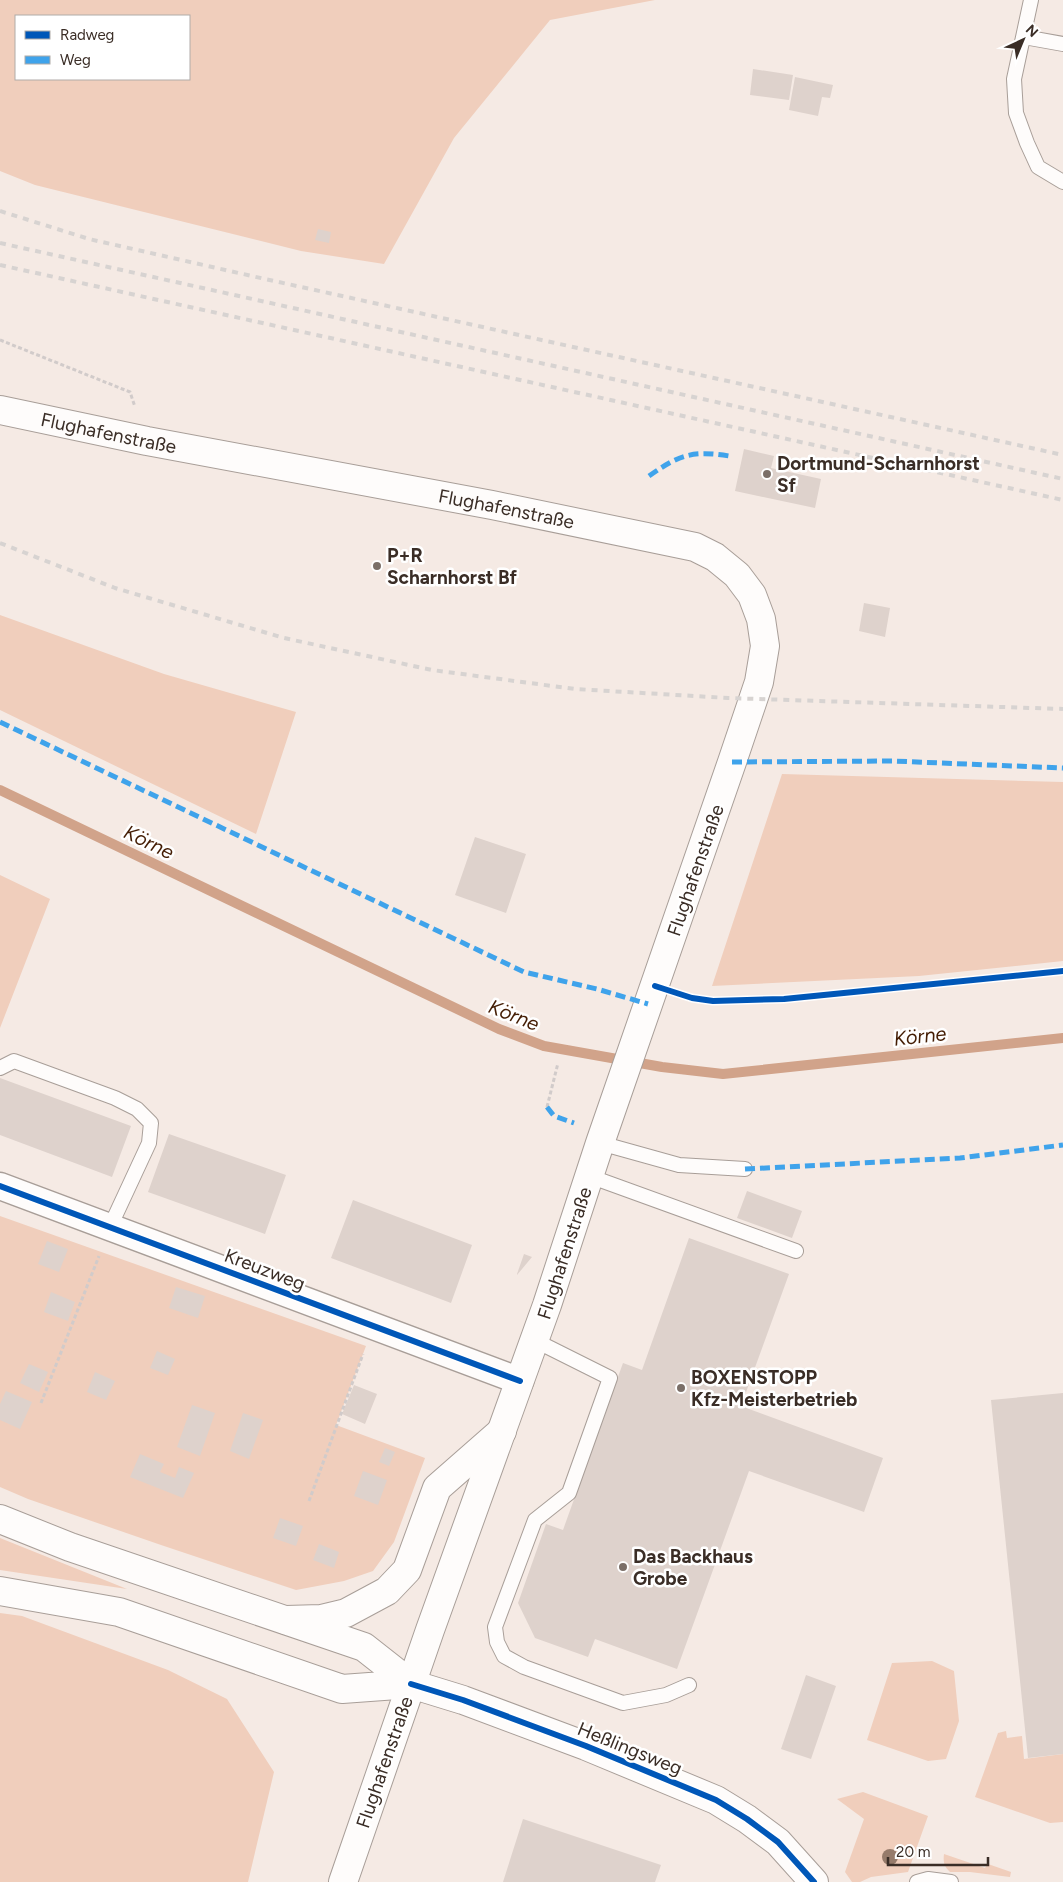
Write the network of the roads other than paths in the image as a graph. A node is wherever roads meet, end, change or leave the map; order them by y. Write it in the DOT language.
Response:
graph roads {
  1 [pos="1031,0"];
  2 [pos="1024,37"];
  3 [pos="1063,44"];
  4 [pos="1063,182"];
  5 [pos="0,410"];
  6 [pos="0,1068"];
  7 [pos="600,1143"];
  8 [pos="745,1169"];
  9 [pos="589,1176"];
  10 [pos="0,1186"];
  11 [pos="110,1227"];
  12 [pos="796,1251"];
  13 [pos="534,1340"];
  14 [pos="520,1381"];
  15 [pos="503,1430"];
  16 [pos="0,1519"];
  17 [pos="0,1591"];
  18 [pos="285,1620"];
  19 [pos="411,1684"];
  20 [pos="689,1685"];
  21 [pos="343,1882"];
  22 [pos="814,1882"];
  23 [pos="917,1882"];
  24 [pos="951,1882"];
  1 -- 2 [label="lane"];
  2 -- 3 [label="lane"];
  2 -- 4 [label="lane"];
  5 -- 7 [label="main road, Flughafenstraße"];
  6 -- 11 [label="lane"];
  7 -- 8 [label="lane"];
  7 -- 9 [label="main road, Flughafenstraße"];
  9 -- 12 [label="lane"];
  9 -- 13 [label="main road, Flughafenstraße"];
  10 -- 11 [label="street, Kreuzweg"];
  11 -- 14 [label="street, Kreuzweg"];
  13 -- 14 [label="main road, Flughafenstraße"];
  13 -- 20 [label="lane"];
  14 -- 15 [label="main road, Flughafenstraße"];
  15 -- 18 [label="main road"];
  15 -- 19 [label="main road, Flughafenstraße"];
  16 -- 18 [label="main road"];
  17 -- 19 [label="main road"];
  18 -- 19 [label="main road"];
  19 -- 21 [label="main road, Flughafenstraße"];
  19 -- 22 [label="main road, Heßlingsweg"];
  23 -- 24 [label="lane"];
}
